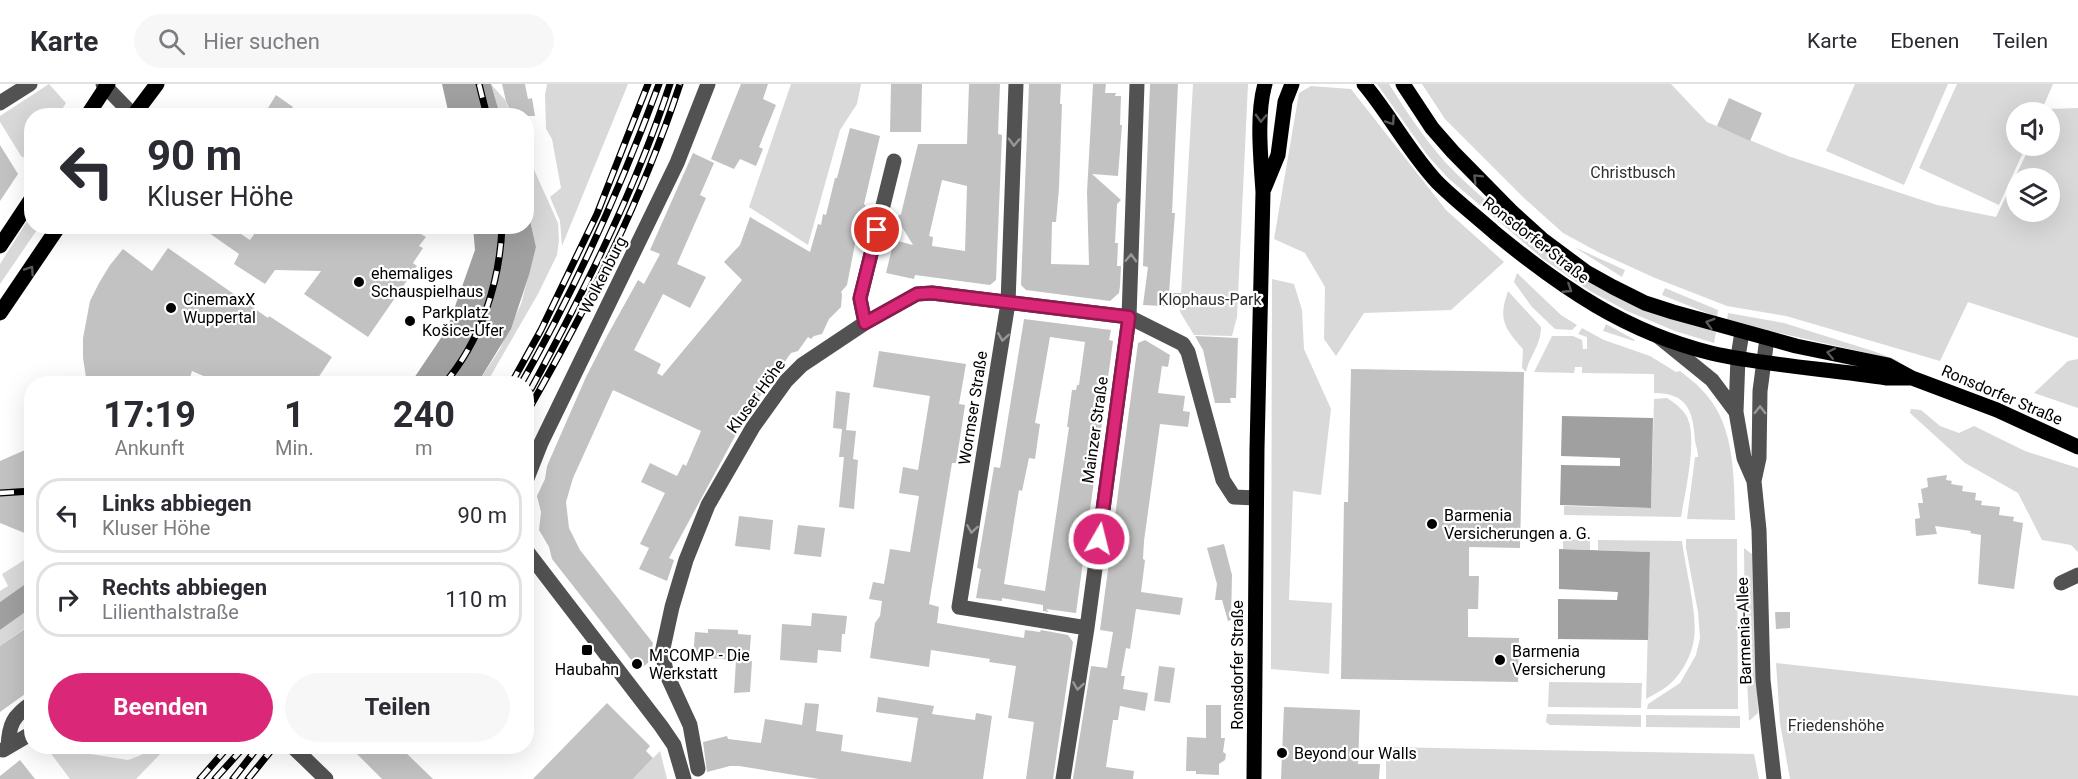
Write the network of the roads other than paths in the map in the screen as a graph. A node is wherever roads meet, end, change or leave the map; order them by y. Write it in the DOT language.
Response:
graph roads {
  1 [pos="30,84"];
  2 [pos="157,84"];
  3 [pos="708,84"];
  4 [pos="1016,84"];
  5 [pos="1137,84"];
  6 [pos="1265,84"];
  7 [pos="1292,84"];
  8 [pos="1364,84"];
  9 [pos="1403,84"];
  10 [pos="105,85"];
  11 [pos="0,103"];
  12 [pos="92,108"];
  13 [pos="126,108"];
  14 [pos="139,108"];
  15 [pos="894,162"];
  16 [pos="1263,192"];
  17 [pos="24,210"];
  18 [pos="54,234"];
  19 [pos="0,246"];
  20 [pos="1008,303"];
  21 [pos="0,313"];
  22 [pos="1129,317"];
  23 [pos="865,323"];
  24 [pos="1742,332"];
  25 [pos="1658,337"];
  26 [pos="1767,338"];
  27 [pos="1738,357"];
  28 [pos="1764,362"];
  29 [pos="1912,378"];
  30 [pos="1736,412"];
  31 [pos="2078,447"];
  32 [pos="534,461"];
  33 [pos="1754,481"];
  34 [pos="1256,498"];
  35 [pos="534,560"];
  36 [pos="2078,575"];
  37 [pos="2061,583"];
  38 [pos="1087,628"];
  39 [pos="24,708"];
  40 [pos="24,738"];
  41 [pos="4,749"];
  42 [pos="300,754"];
  43 [pos="698,769"];
  44 [pos="326,779"];
  45 [pos="684,779"];
  46 [pos="1064,779"];
  47 [pos="1254,779"];
  48 [pos="1774,779"];
  1 -- 11 [label="street"];
  2 -- 14 [label="main road"];
  3 -- 32 [label="street, Wolkenburg"];
  4 -- 20 [label="street, Wormser Straße, one-way"];
  22 -- 5 [label="street, Mainzer Straße, one-way"];
  6 -- 16 [label="main road, Ronsdorfer Straße, one-way"];
  7 -- 16 [label="main road, Ronsdorfer Straße"];
  8 -- 25 [label="main road, Ronsdorfer Straße, one-way"];
  24 -- 9 [label="main road, Ronsdorfer Straße, one-way"];
  10 -- 12 [label="main road"];
  10 -- 13 [label="street"];
  15 -- 23 [label="street"];
  16 -- 34 [label="main road, Ronsdorfer Straße"];
  17 -- 19 [label="main road"];
  21 -- 18 [label="main road, one-way"];
  20 -- 22 [label="street, Kluser Höhe"];
  20 -- 23 [label="street, Kluser Höhe"];
  20 -- 38 [label="street, Wormser Straße, one-way"];
  22 -- 34 [label="street, Kluser Höhe"];
  22 -- 38 [label="street, Mainzer Straße"];
  23 -- 43 [label="street, Kluser Höhe"];
  24 -- 26 [label="main road, Ronsdorfer Straße"];
  24 -- 27 [label="street, Barmenia-Allee"];
  25 -- 27 [label="main road, Ronsdorfer Straße"];
  25 -- 30 [label="street, Barmenia-Allee"];
  26 -- 28 [label="street, Barmenia-Allee"];
  29 -- 26 [label="main road, Ronsdorfer Straße, one-way"];
  27 -- 28 [label="main road, Ronsdorfer Straße"];
  27 -- 30 [label="street, Barmenia-Allee"];
  28 -- 29 [label="main road, Ronsdorfer Straße"];
  33 -- 28 [label="street, Barmenia-Allee, one-way"];
  29 -- 31 [label="main road, Ronsdorfer Straße"];
  30 -- 33 [label="street, Barmenia-Allee"];
  33 -- 48 [label="street, Barmenia-Allee"];
  34 -- 47 [label="main road, Ronsdorfer Straße"];
  35 -- 45 [label="street"];
  36 -- 37 [label="street"];
  38 -- 46 [label="street, Mainzer Straße, one-way"];
  39 -- 41 [label="street"];
  40 -- 41 [label="street"];
  42 -- 44 [label="street"];
}
